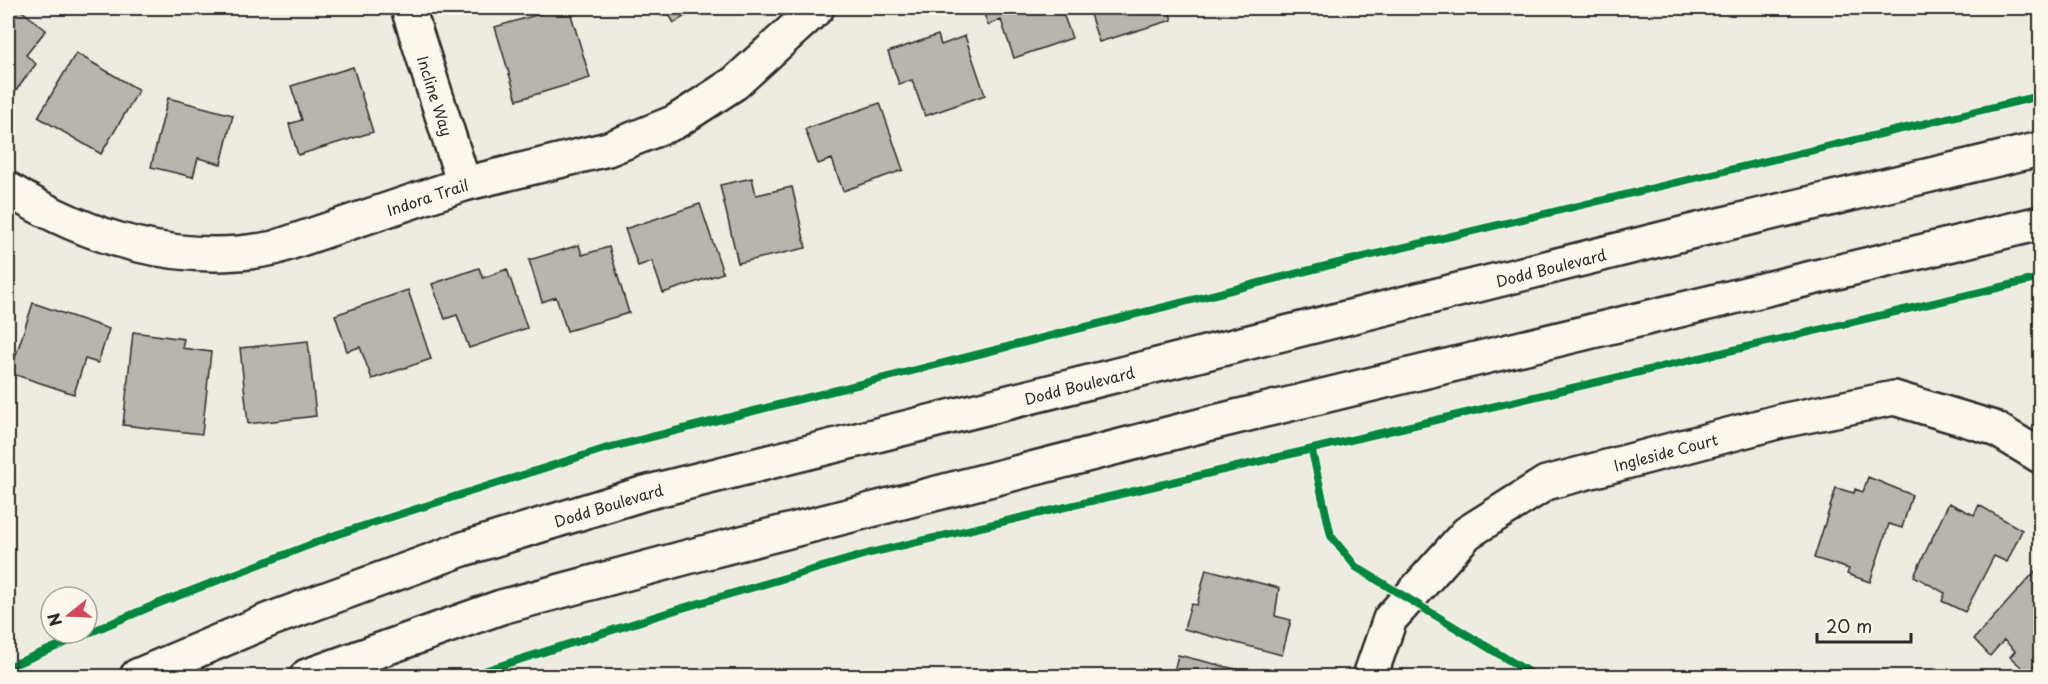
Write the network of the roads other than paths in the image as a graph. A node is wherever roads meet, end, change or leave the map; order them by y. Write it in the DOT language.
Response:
graph roads {
  1 [pos="408,8"];
  2 [pos="818,8"];
  3 [pos="2040,148"];
  4 [pos="464,184"];
  5 [pos="8,189"];
  6 [pos="2040,223"];
  7 [pos="2040,456"];
  8 [pos="137,676"];
  9 [pos="306,676"];
  10 [pos="1370,676"];
  1 -- 4 [label="main road, Incline Way"];
  2 -- 4 [label="main road, Indora Trail"];
  3 -- 8 [label="main road, Dodd Boulevard"];
  4 -- 5 [label="main road, Indora Trail"];
  6 -- 9 [label="main road"];
  7 -- 10 [label="main road, Ingleside Court"];
}
